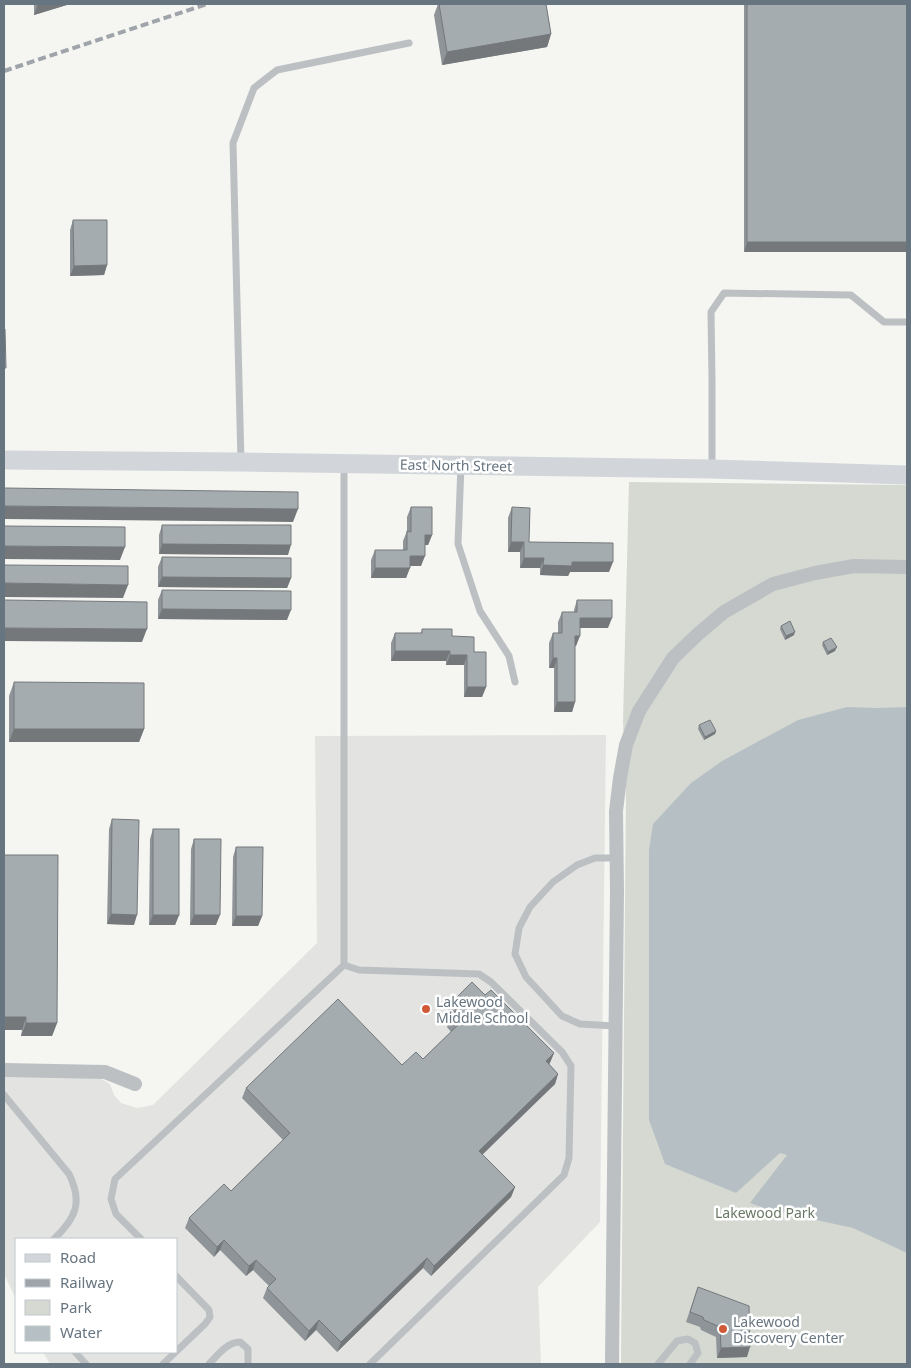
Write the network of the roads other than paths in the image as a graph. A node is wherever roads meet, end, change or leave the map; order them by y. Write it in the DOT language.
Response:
graph roads {
  1 [pos="409,43"];
  2 [pos="907,322"];
  3 [pos="4,460"];
  4 [pos="241,462"];
  5 [pos="344,463"];
  6 [pos="461,465"];
  7 [pos="712,468"];
  8 [pos="907,475"];
  9 [pos="907,568"];
  10 [pos="514,682"];
  11 [pos="617,858"];
  12 [pos="344,965"];
  13 [pos="615,1026"];
  14 [pos="4,1070"];
  15 [pos="135,1084"];
  16 [pos="4,1095"];
  17 [pos="55,1238"];
  18 [pos="140,1238"];
  19 [pos="178,1278"];
  20 [pos="178,1350"];
  21 [pos="76,1353"];
  22 [pos="175,1353"];
  23 [pos="86,1364"];
  24 [pos="163,1364"];
  25 [pos="209,1364"];
  26 [pos="248,1364"];
  27 [pos="370,1364"];
  28 [pos="612,1364"];
  29 [pos="658,1364"];
  30 [pos="690,1364"];
  1 -- 4 [label="lane"];
  2 -- 7 [label="lane"];
  3 -- 4 [label="street, East North Street"];
  4 -- 5 [label="street, East North Street"];
  5 -- 6 [label="street, East North Street"];
  5 -- 12 [label="lane"];
  6 -- 7 [label="street, East North Street"];
  6 -- 10 [label="lane"];
  7 -- 8 [label="street, East North Street"];
  9 -- 11 [label="street"];
  11 -- 13 [label="street"];
  11 -- 13 [label="lane"];
  12 -- 18 [label="lane"];
  12 -- 27 [label="lane"];
  13 -- 28 [label="street"];
  14 -- 15 [label="street"];
  16 -- 17 [label="lane"];
  19 -- 20 [label="lane"];
  21 -- 23 [label="lane"];
  22 -- 24 [label="lane"];
  25 -- 26 [label="lane"];
  29 -- 30 [label="lane"];
}
